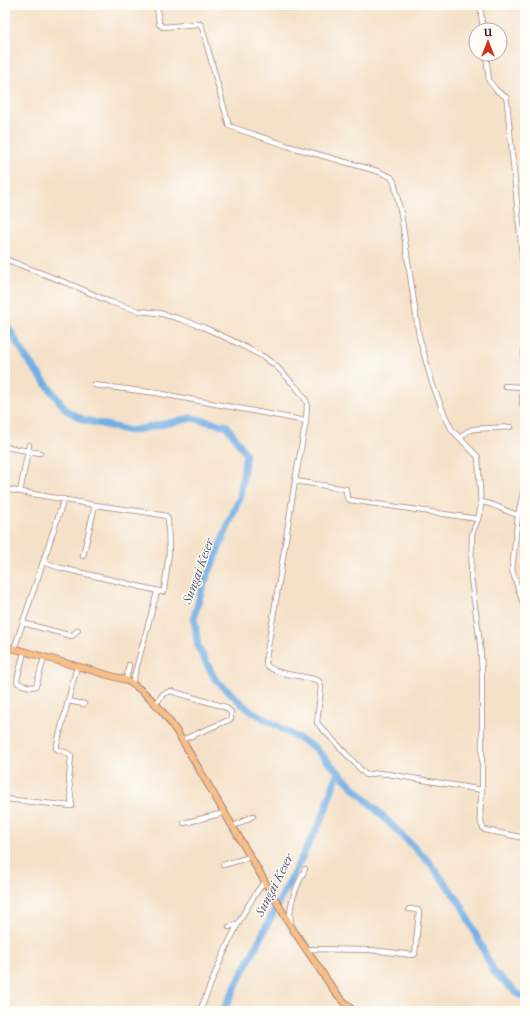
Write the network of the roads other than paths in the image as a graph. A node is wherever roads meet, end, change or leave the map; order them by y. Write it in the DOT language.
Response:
graph roads {
  1 [pos="156,5"];
  2 [pos="480,5"];
  3 [pos="482,22"];
  4 [pos="487,62"];
  5 [pos="5,259"];
  6 [pos="525,285"];
  7 [pos="525,325"];
  8 [pos="94,385"];
  9 [pos="505,386"];
  10 [pos="522,387"];
  11 [pos="5,407"];
  12 [pos="525,410"];
  13 [pos="5,416"];
  14 [pos="306,421"];
  15 [pos="510,426"];
  16 [pos="460,438"];
  17 [pos="5,447"];
  18 [pos="29,448"];
  19 [pos="40,453"];
  20 [pos="295,481"];
  21 [pos="525,485"];
  22 [pos="5,489"];
  23 [pos="20,492"];
  24 [pos="64,499"];
  25 [pos="481,502"];
  26 [pos="96,505"];
  27 [pos="517,515"];
  28 [pos="477,519"];
  29 [pos="83,556"];
  30 [pos="43,562"];
  31 [pos="157,592"];
  32 [pos="525,609"];
  33 [pos="23,623"];
  34 [pos="78,630"];
  35 [pos="5,646"];
  36 [pos="14,649"];
  37 [pos="24,652"];
  38 [pos="44,658"];
  39 [pos="77,666"];
  40 [pos="129,666"];
  41 [pos="126,680"];
  42 [pos="132,684"];
  43 [pos="68,701"];
  44 [pos="84,704"];
  45 [pos="156,704"];
  46 [pos="182,740"];
  47 [pos="481,789"];
  48 [pos="5,800"];
  49 [pos="224,813"];
  50 [pos="253,816"];
  51 [pos="184,823"];
  52 [pos="232,827"];
  53 [pos="525,838"];
  54 [pos="250,857"];
  55 [pos="222,865"];
  56 [pos="305,869"];
  57 [pos="265,885"];
  58 [pos="409,909"];
  59 [pos="240,923"];
  60 [pos="229,927"];
  61 [pos="292,928"];
  62 [pos="305,949"];
  63 [pos="200,1011"];
  64 [pos="353,1011"];
  1 -- 16 [label="street"];
  2 -- 3 [label="street"];
  4 -- 6 [label="street"];
  5 -- 14 [label="street"];
  7 -- 10 [label="street"];
  8 -- 14 [label="street"];
  9 -- 10 [label="street"];
  10 -- 12 [label="street"];
  11 -- 13 [label="street"];
  14 -- 20 [label="street"];
  15 -- 16 [label="street"];
  16 -- 25 [label="street"];
  17 -- 18 [label="street"];
  18 -- 19 [label="street"];
  18 -- 23 [label="street"];
  20 -- 28 [label="street"];
  20 -- 47 [label="street"];
  21 -- 27 [label="street"];
  22 -- 23 [label="street"];
  23 -- 24 [label="street"];
  24 -- 26 [label="street"];
  24 -- 30 [label="street"];
  25 -- 27 [label="street"];
  25 -- 28 [label="street"];
  26 -- 29 [label="street"];
  26 -- 31 [label="street"];
  27 -- 32 [label="street"];
  28 -- 47 [label="street"];
  30 -- 31 [label="street"];
  30 -- 33 [label="street"];
  31 -- 42 [label="street"];
  33 -- 34 [label="street"];
  33 -- 36 [label="street"];
  35 -- 36 [label="highway"];
  36 -- 37 [label="highway"];
  37 -- 38 [label="highway"];
  37 -- 38 [label="street"];
  38 -- 39 [label="highway"];
  39 -- 41 [label="highway"];
  39 -- 43 [label="street"];
  40 -- 41 [label="street"];
  41 -- 42 [label="highway"];
  42 -- 45 [label="highway"];
  43 -- 44 [label="street"];
  43 -- 48 [label="street"];
  45 -- 46 [label="highway"];
  45 -- 46 [label="street"];
  46 -- 49 [label="highway"];
  47 -- 53 [label="street"];
  49 -- 51 [label="street"];
  49 -- 52 [label="highway"];
  50 -- 52 [label="street"];
  52 -- 54 [label="highway"];
  54 -- 55 [label="street"];
  54 -- 57 [label="highway"];
  56 -- 61 [label="street"];
  57 -- 59 [label="street"];
  57 -- 61 [label="highway"];
  58 -- 62 [label="street"];
  59 -- 60 [label="street"];
  59 -- 63 [label="street"];
  61 -- 62 [label="highway"];
  62 -- 64 [label="highway"];
}
